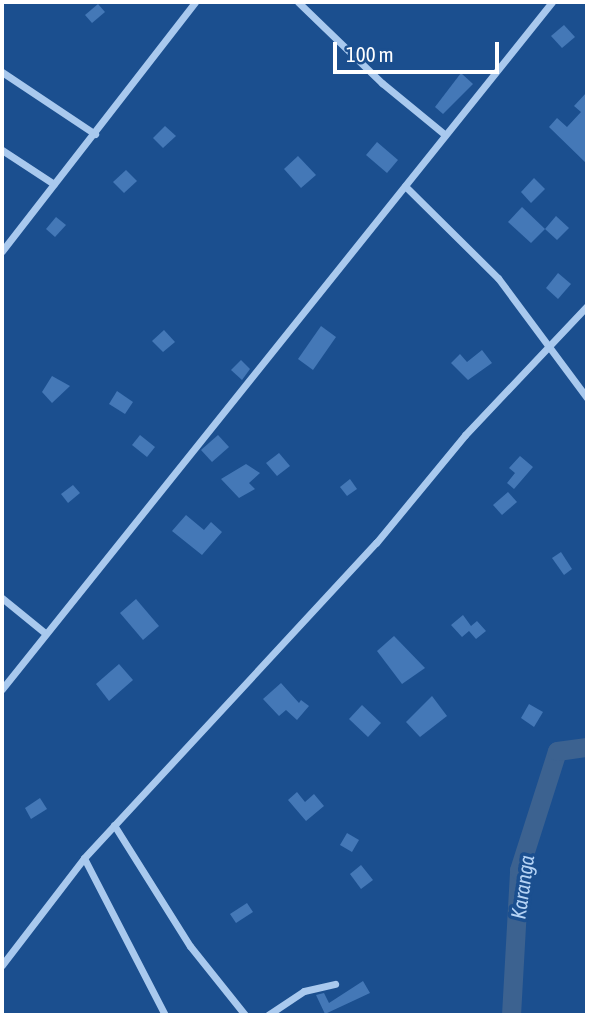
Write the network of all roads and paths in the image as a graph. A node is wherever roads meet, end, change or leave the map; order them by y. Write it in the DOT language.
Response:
graph roads {
  1 [pos="195,2"];
  2 [pos="298,2"];
  3 [pos="552,2"];
  4 [pos="2,72"];
  5 [pos="95,134"];
  6 [pos="444,134"];
  7 [pos="2,150"];
  8 [pos="54,184"];
  9 [pos="405,186"];
  10 [pos="2,251"];
  11 [pos="587,306"];
  12 [pos="547,349"];
  13 [pos="587,398"];
  14 [pos="2,598"];
  15 [pos="45,633"];
  16 [pos="2,689"];
  17 [pos="114,825"];
  18 [pos="84,858"];
  19 [pos="2,965"];
  20 [pos="335,984"];
  21 [pos="165,1015"];
  22 [pos="245,1015"];
  23 [pos="268,1015"];
  1 -- 5 [label="street"];
  2 -- 6 [label="street"];
  3 -- 6 [label="street"];
  4 -- 5 [label="street"];
  5 -- 8 [label="street"];
  6 -- 9 [label="street"];
  7 -- 8 [label="street"];
  8 -- 10 [label="street"];
  9 -- 12 [label="street"];
  9 -- 15 [label="street"];
  11 -- 12 [label="street"];
  12 -- 13 [label="street"];
  12 -- 17 [label="street"];
  14 -- 15 [label="street"];
  15 -- 16 [label="street"];
  17 -- 18 [label="street"];
  17 -- 22 [label="street"];
  18 -- 19 [label="street"];
  18 -- 21 [label="street"];
  20 -- 23 [label="street"];
}
